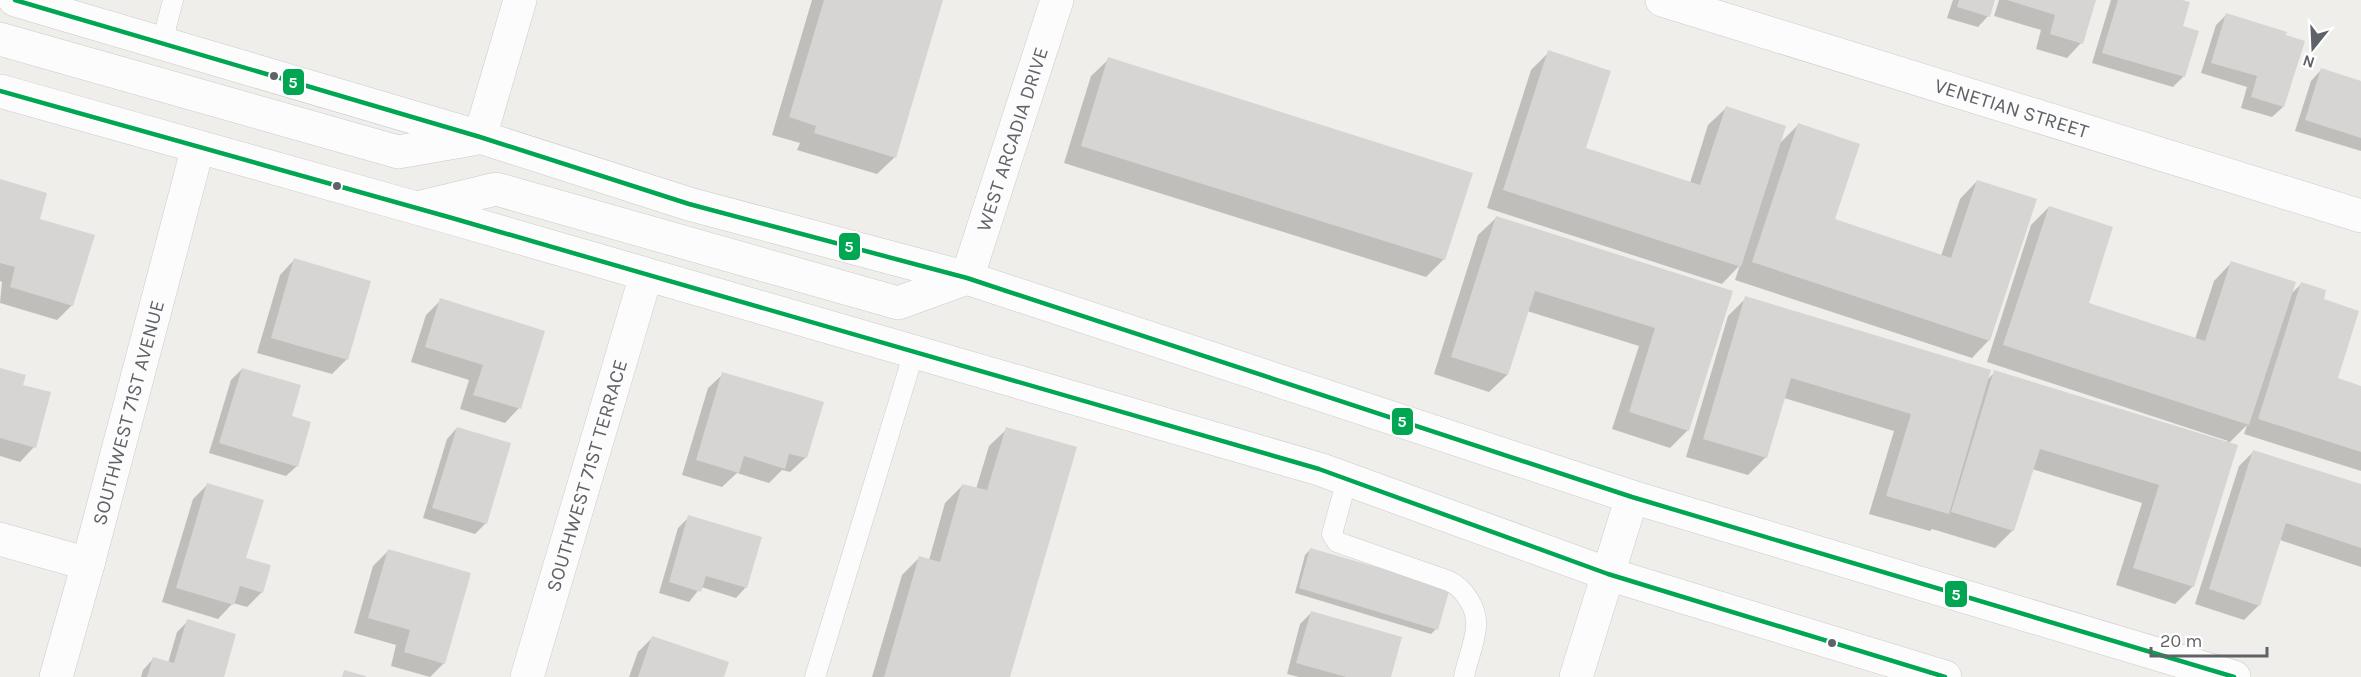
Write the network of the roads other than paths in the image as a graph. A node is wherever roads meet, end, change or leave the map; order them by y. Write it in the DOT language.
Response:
graph roads {
  1 [pos="15,0"];
  2 [pos="173,0"];
  3 [pos="520,0"];
  4 [pos="1057,0"];
  5 [pos="1662,0"];
  6 [pos="0,39"];
  7 [pos="162,43"];
  8 [pos="0,92"];
  9 [pos="480,137"];
  10 [pos="198,147"];
  11 [pos="416,208"];
  12 [pos="2361,216"];
  13 [pos="646,275"];
  14 [pos="967,278"];
  15 [pos="914,352"];
  16 [pos="1347,479"];
  17 [pos="1632,497"];
  18 [pos="0,539"];
  19 [pos="88,564"];
  20 [pos="1608,574"];
  21 [pos="56,677"];
  22 [pos="527,677"];
  23 [pos="815,677"];
  24 [pos="1464,677"];
  25 [pos="1576,677"];
  26 [pos="1945,677"];
  27 [pos="2234,677"];
  1 -- 7 [label="main road"];
  2 -- 7 [label="lane"];
  3 -- 9 [label="main road"];
  4 -- 14 [label="main road, WEST ARCADIA DRIVE"];
  5 -- 12 [label="main road, VENETIAN STREET"];
  6 -- 9 [label="main road"];
  7 -- 9 [label="main road"];
  8 -- 10 [label="main road"];
  9 -- 14 [label="main road"];
  10 -- 11 [label="main road"];
  10 -- 19 [label="main road, SOUTHWEST 71ST AVENUE"];
  11 -- 13 [label="main road"];
  11 -- 14 [label="main road"];
  13 -- 15 [label="main road"];
  13 -- 22 [label="main road, SOUTHWEST 71ST TERRACE"];
  14 -- 17 [label="main road"];
  15 -- 16 [label="main road"];
  15 -- 23 [label="lane"];
  16 -- 20 [label="main road"];
  16 -- 24 [label="lane"];
  17 -- 20 [label="main road"];
  17 -- 27 [label="main road"];
  18 -- 19 [label="main road"];
  19 -- 21 [label="main road, SOUTHWEST 71ST AVENUE"];
  20 -- 25 [label="main road"];
  20 -- 26 [label="main road"];
}
